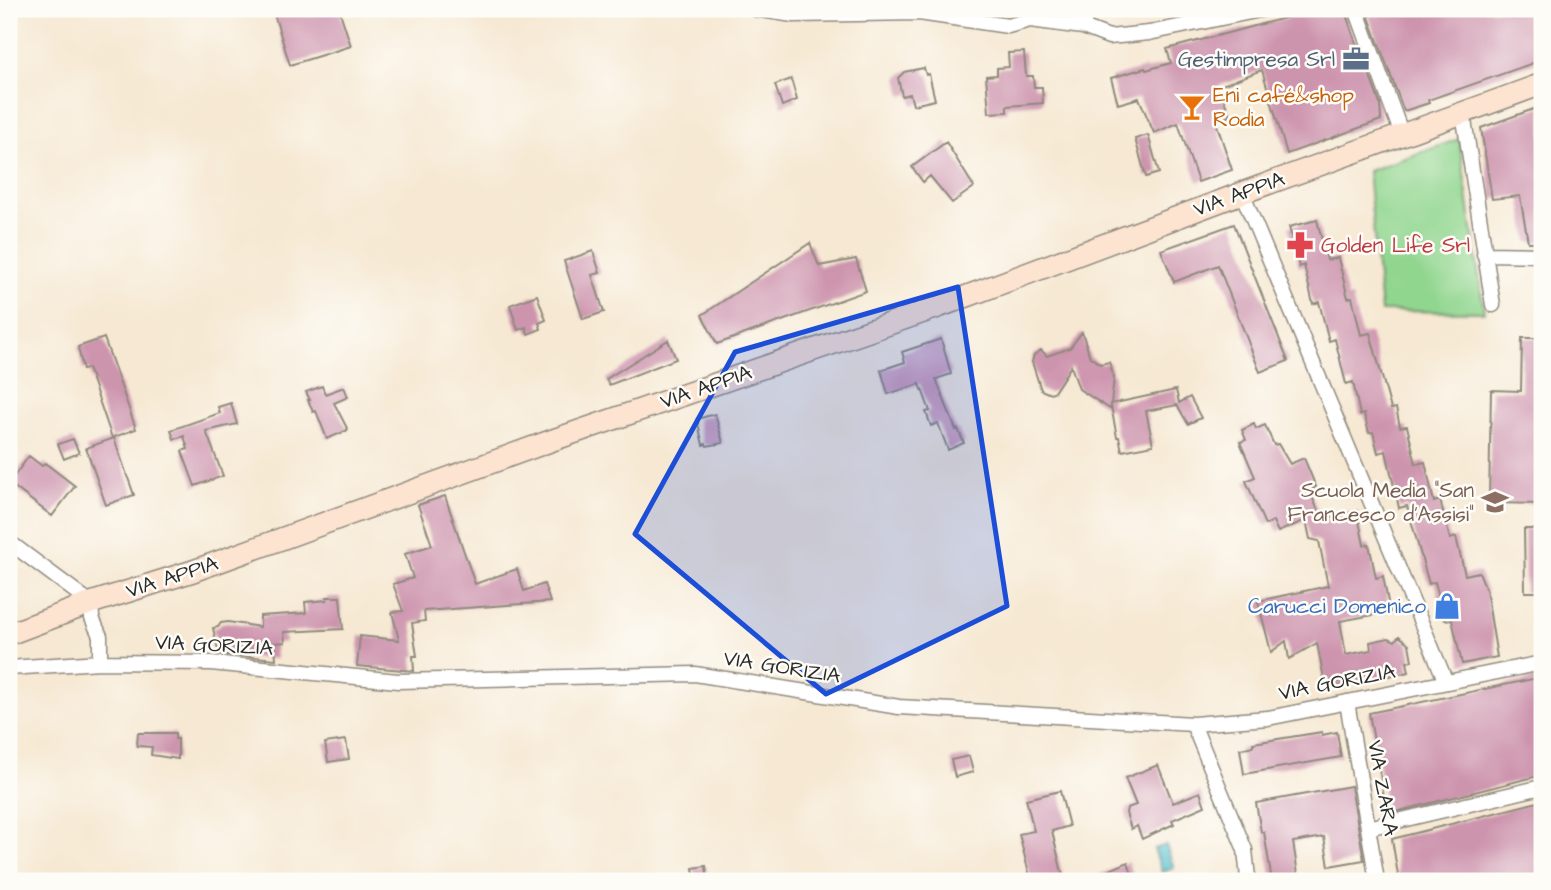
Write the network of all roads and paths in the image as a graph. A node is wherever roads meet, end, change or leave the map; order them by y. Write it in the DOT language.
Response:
graph roads {
  1 [pos="755,9"];
  2 [pos="1087,9"];
  3 [pos="1265,9"];
  4 [pos="1356,9"];
  5 [pos="1028,14"];
  6 [pos="1217,14"];
  7 [pos="1083,27"];
  8 [pos="1542,84"];
  9 [pos="1463,113"];
  10 [pos="1402,135"];
  11 [pos="1242,193"];
  12 [pos="1484,254"];
  13 [pos="1542,254"];
  14 [pos="1493,305"];
  15 [pos="9,542"];
  16 [pos="91,603"];
  17 [pos="9,634"];
  18 [pos="100,662"];
  19 [pos="1542,663"];
  20 [pos="9,667"];
  21 [pos="1446,682"];
  22 [pos="1346,702"];
  23 [pos="1193,724"];
  24 [pos="1542,787"];
  25 [pos="1368,828"];
  26 [pos="1245,881"];
  27 [pos="1377,881"];
  1 -- 5 [label="street"];
  2 -- 7 [label="street"];
  3 -- 6 [label="street"];
  4 -- 10 [label="street"];
  5 -- 7 [label="street"];
  6 -- 7 [label="street"];
  8 -- 9 [label="main road, VIA APPIA"];
  9 -- 10 [label="main road, VIA APPIA"];
  9 -- 12 [label="street"];
  10 -- 11 [label="main road, VIA APPIA"];
  11 -- 16 [label="main road, VIA APPIA"];
  11 -- 21 [label="street"];
  12 -- 13 [label="street"];
  12 -- 14 [label="street"];
  15 -- 16 [label="street"];
  16 -- 17 [label="main road, VIA APPIA"];
  16 -- 18 [label="street"];
  18 -- 20 [label="street, VIA GORIZIA"];
  18 -- 23 [label="street, VIA GORIZIA"];
  19 -- 21 [label="street, VIA GORIZIA"];
  21 -- 22 [label="street, VIA GORIZIA"];
  22 -- 23 [label="street, VIA GORIZIA"];
  22 -- 25 [label="street, VIA ZARA"];
  23 -- 26 [label="street"];
  24 -- 25 [label="street"];
  25 -- 27 [label="street, VIA ZARA"];
}
